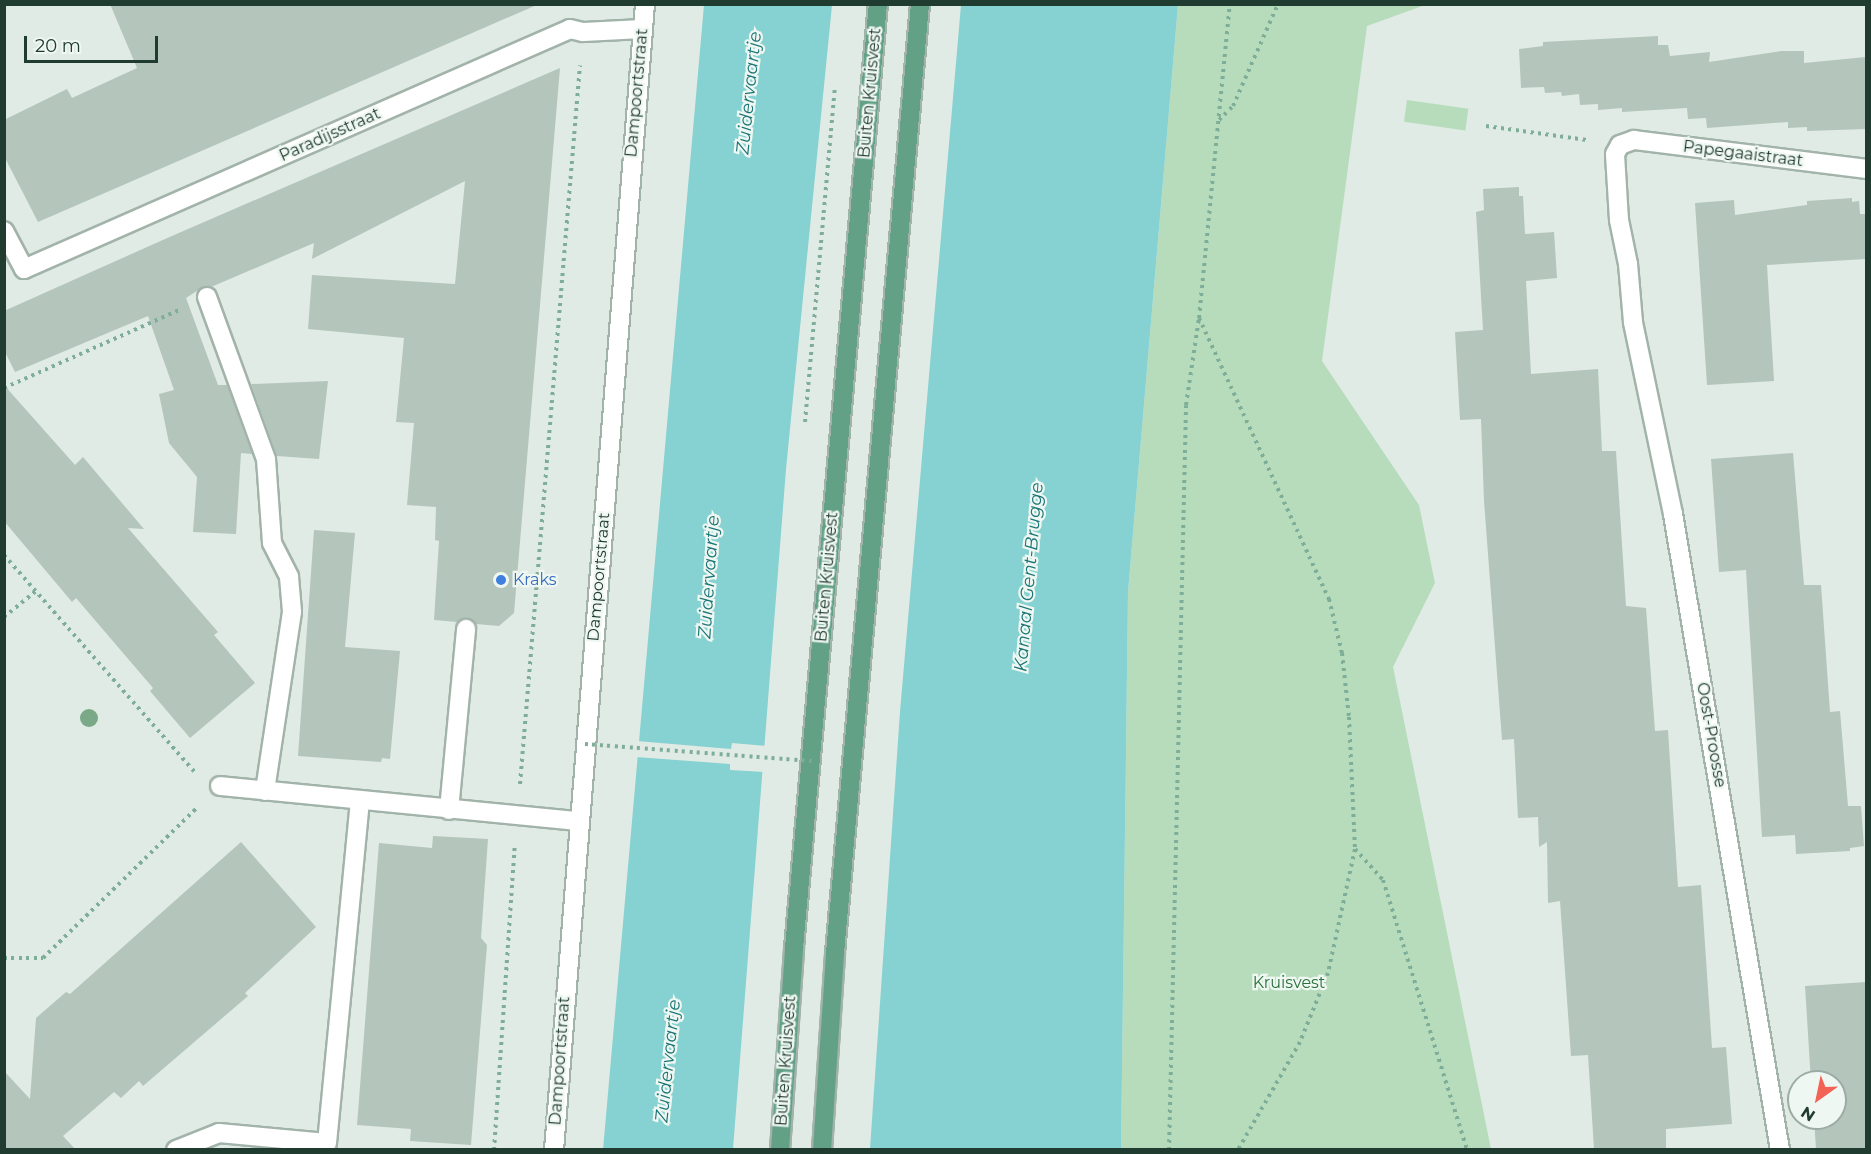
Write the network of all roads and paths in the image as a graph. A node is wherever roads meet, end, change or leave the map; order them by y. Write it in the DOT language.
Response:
graph roads {
  1 [pos="645,4"];
  2 [pos="878,4"];
  3 [pos="920,4"];
  4 [pos="1230,4"];
  5 [pos="1278,4"];
  6 [pos="643,29"];
  7 [pos="583,32"];
  8 [pos="1218,121"];
  9 [pos="1486,126"];
  10 [pos="1620,145"];
  11 [pos="1866,169"];
  12 [pos="4,231"];
  13 [pos="207,297"];
  14 [pos="1199,318"];
  15 [pos="4,388"];
  16 [pos="4,555"];
  17 [pos="36,591"];
  18 [pos="4,617"];
  19 [pos="466,629"];
  20 [pos="585,744"];
  21 [pos="811,761"];
  22 [pos="220,786"];
  23 [pos="265,791"];
  24 [pos="360,801"];
  25 [pos="449,810"];
  26 [pos="518,816"];
  27 [pos="579,821"];
  28 [pos="1355,849"];
  29 [pos="4,958"];
  30 [pos="176,1149"];
  31 [pos="494,1149"];
  32 [pos="554,1149"];
  33 [pos="780,1149"];
  34 [pos="822,1149"];
  35 [pos="1169,1149"];
  36 [pos="1238,1149"];
  37 [pos="1467,1149"];
  38 [pos="1780,1149"];
  1 -- 6 [label="street, Dampoortstraat"];
  2 -- 21 [label="main road, Buiten Kruisvest"];
  3 -- 34 [label="main road"];
  4 -- 8 [label="path"];
  5 -- 8 [label="path"];
  6 -- 7 [label="street, Paradijsstraat"];
  6 -- 20 [label="street, Dampoortstraat"];
  7 -- 12 [label="street, Paradijsstraat"];
  7 -- 26 [label="path"];
  8 -- 14 [label="path"];
  9 -- 10 [label="path"];
  10 -- 11 [label="street, Papegaaistraat"];
  10 -- 38 [label="street, Oost-Proosse"];
  13 -- 15 [label="path"];
  13 -- 23 [label="street"];
  14 -- 28 [label="path"];
  14 -- 35 [label="path"];
  16 -- 17 [label="path"];
  17 -- 18 [label="path"];
  17 -- 22 [label="path"];
  19 -- 25 [label="street"];
  20 -- 21 [label="path, bridge"];
  20 -- 27 [label="street, Dampoortstraat"];
  21 -- 33 [label="main road, Buiten Kruisvest"];
  22 -- 23 [label="street"];
  22 -- 29 [label="path"];
  23 -- 24 [label="street"];
  24 -- 25 [label="street"];
  24 -- 30 [label="street"];
  25 -- 26 [label="street"];
  26 -- 27 [label="street"];
  26 -- 31 [label="path"];
  27 -- 32 [label="street, Dampoortstraat"];
  28 -- 36 [label="path"];
  28 -- 37 [label="path"];
}
